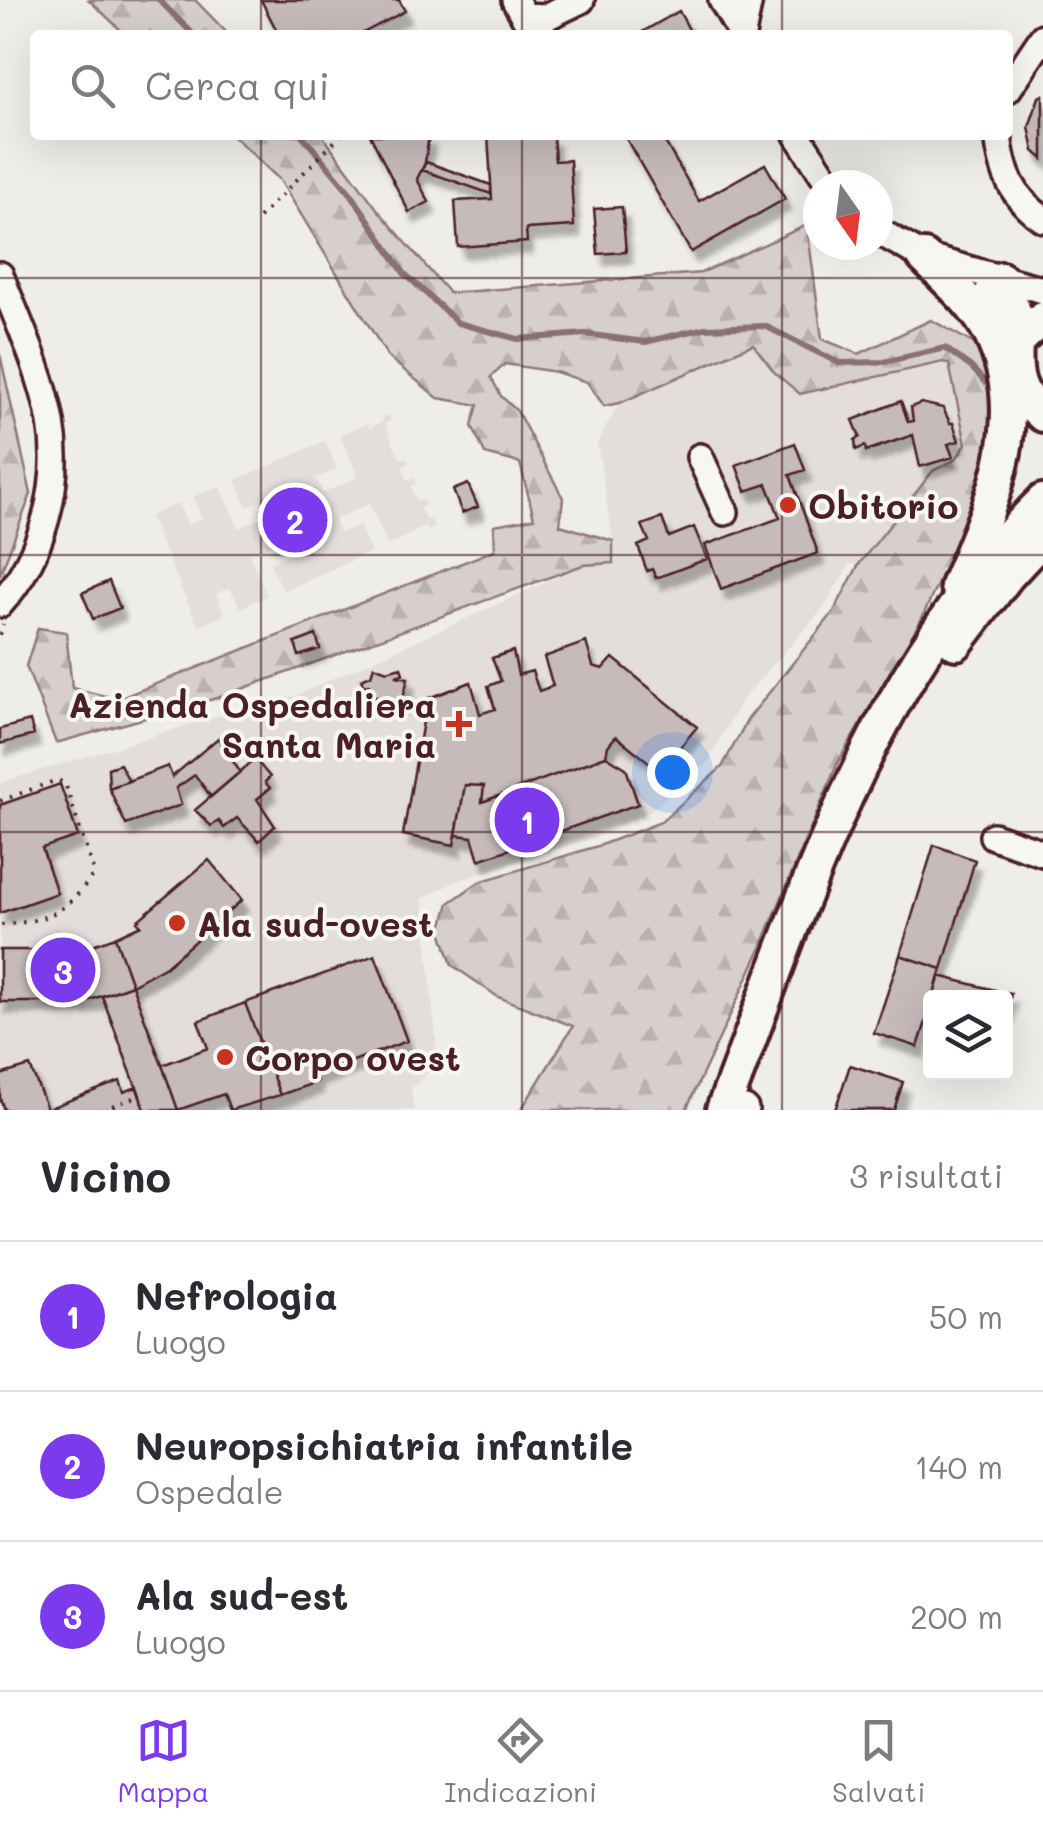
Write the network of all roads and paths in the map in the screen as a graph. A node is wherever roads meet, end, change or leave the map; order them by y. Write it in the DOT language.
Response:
graph roads {
  1 [pos="516,0"];
  2 [pos="580,0"];
  3 [pos="722,0"];
  4 [pos="749,0"];
  5 [pos="739,30"];
  6 [pos="743,30"];
  7 [pos="1043,37"];
  8 [pos="1013,82"];
  9 [pos="336,140"];
  10 [pos="800,140"];
  11 [pos="999,140"];
  12 [pos="820,170"];
  13 [pos="259,218"];
  14 [pos="1043,219"];
  15 [pos="893,239"];
  16 [pos="924,257"];
  17 [pos="0,275"];
  18 [pos="1001,278"];
  19 [pos="1043,290"];
  20 [pos="1043,318"];
  21 [pos="1003,336"];
  22 [pos="1043,415"];
  23 [pos="700,457"];
  24 [pos="1043,501"];
  25 [pos="725,512"];
  26 [pos="1043,537"];
  27 [pos="0,604"];
  28 [pos="940,626"];
  29 [pos="0,801"];
  30 [pos="992,836"];
  31 [pos="1043,854"];
  32 [pos="0,926"];
  33 [pos="140,1096"];
  34 [pos="112,1106"];
  35 [pos="739,1110"];
  1 -- 2 [label="street"];
  3 -- 5 [label="street"];
  4 -- 6 [label="street"];
  7 -- 8 [label="street"];
  9 -- 13 [label="path"];
  10 -- 12 [label="street"];
  11 -- 14 [label="street"];
  15 -- 16 [label="street"];
  16 -- 18 [label="street"];
  16 -- 21 [label="main road"];
  17 -- 27 [label="street"];
  18 -- 19 [label="street"];
  18 -- 21 [label="main road"];
  20 -- 21 [label="main road"];
  21 -- 22 [label="main road"];
  21 -- 28 [label="main road"];
  23 -- 25 [label="street"];
  24 -- 28 [label="main road"];
  26 -- 35 [label="main road"];
  28 -- 35 [label="main road"];
  29 -- 32 [label="path"];
  30 -- 31 [label="street"];
  33 -- 34 [label="path"];
}
